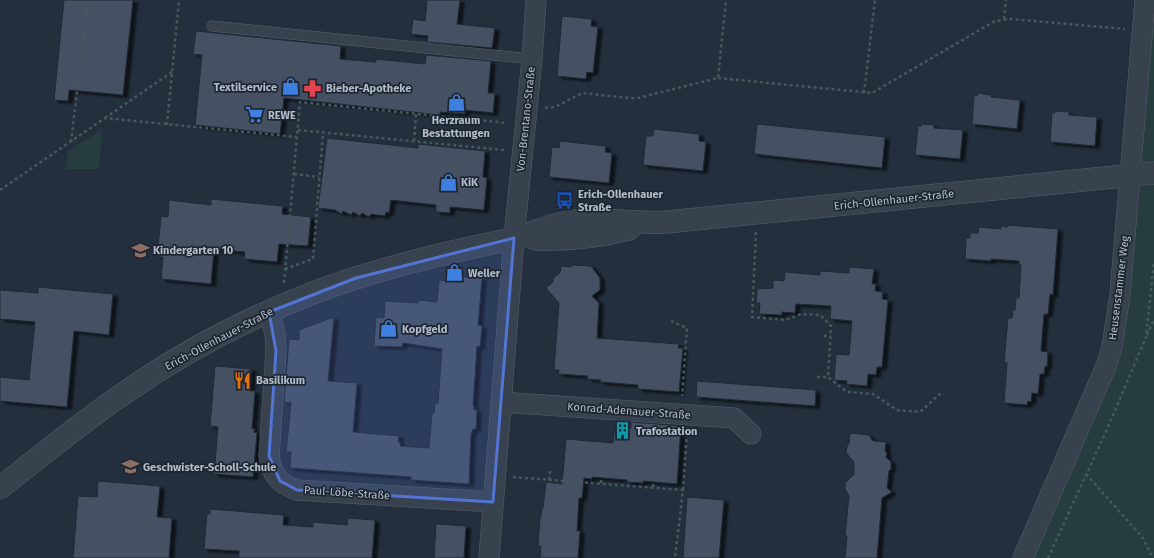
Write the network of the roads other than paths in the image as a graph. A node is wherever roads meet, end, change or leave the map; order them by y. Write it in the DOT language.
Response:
graph roads {
  1 [pos="536,0"];
  2 [pos="1145,0"];
  3 [pos="212,26"];
  4 [pos="532,58"];
  5 [pos="1154,173"];
  6 [pos="1130,176"];
  7 [pos="514,238"];
  8 [pos="275,309"];
  9 [pos="502,402"];
  10 [pos="751,434"];
  11 [pos="0,488"];
  12 [pos="493,502"];
  13 [pos="489,558"];
  14 [pos="1023,558"];
  1 -- 4 [label="street, Von-Brentano-Straße"];
  2 -- 6 [label="street, Heusenstammer Weg"];
  3 -- 4 [label="lane"];
  4 -- 7 [label="street, Von-Brentano-Straße"];
  5 -- 6 [label="street, Erich-Ollenhauer-Straße"];
  6 -- 7 [label="street, Erich-Ollenhauer-Straße"];
  6 -- 14 [label="street, Heusenstammer Weg"];
  7 -- 8 [label="street, Erich-Ollenhauer-Straße"];
  7 -- 9 [label="street"];
  8 -- 11 [label="street, Erich-Ollenhauer-Straße"];
  8 -- 12 [label="street, Paul-Löbe-Straße"];
  9 -- 10 [label="street, Konrad-Adenauer-Straße"];
  9 -- 12 [label="street"];
  12 -- 13 [label="street"];
}
